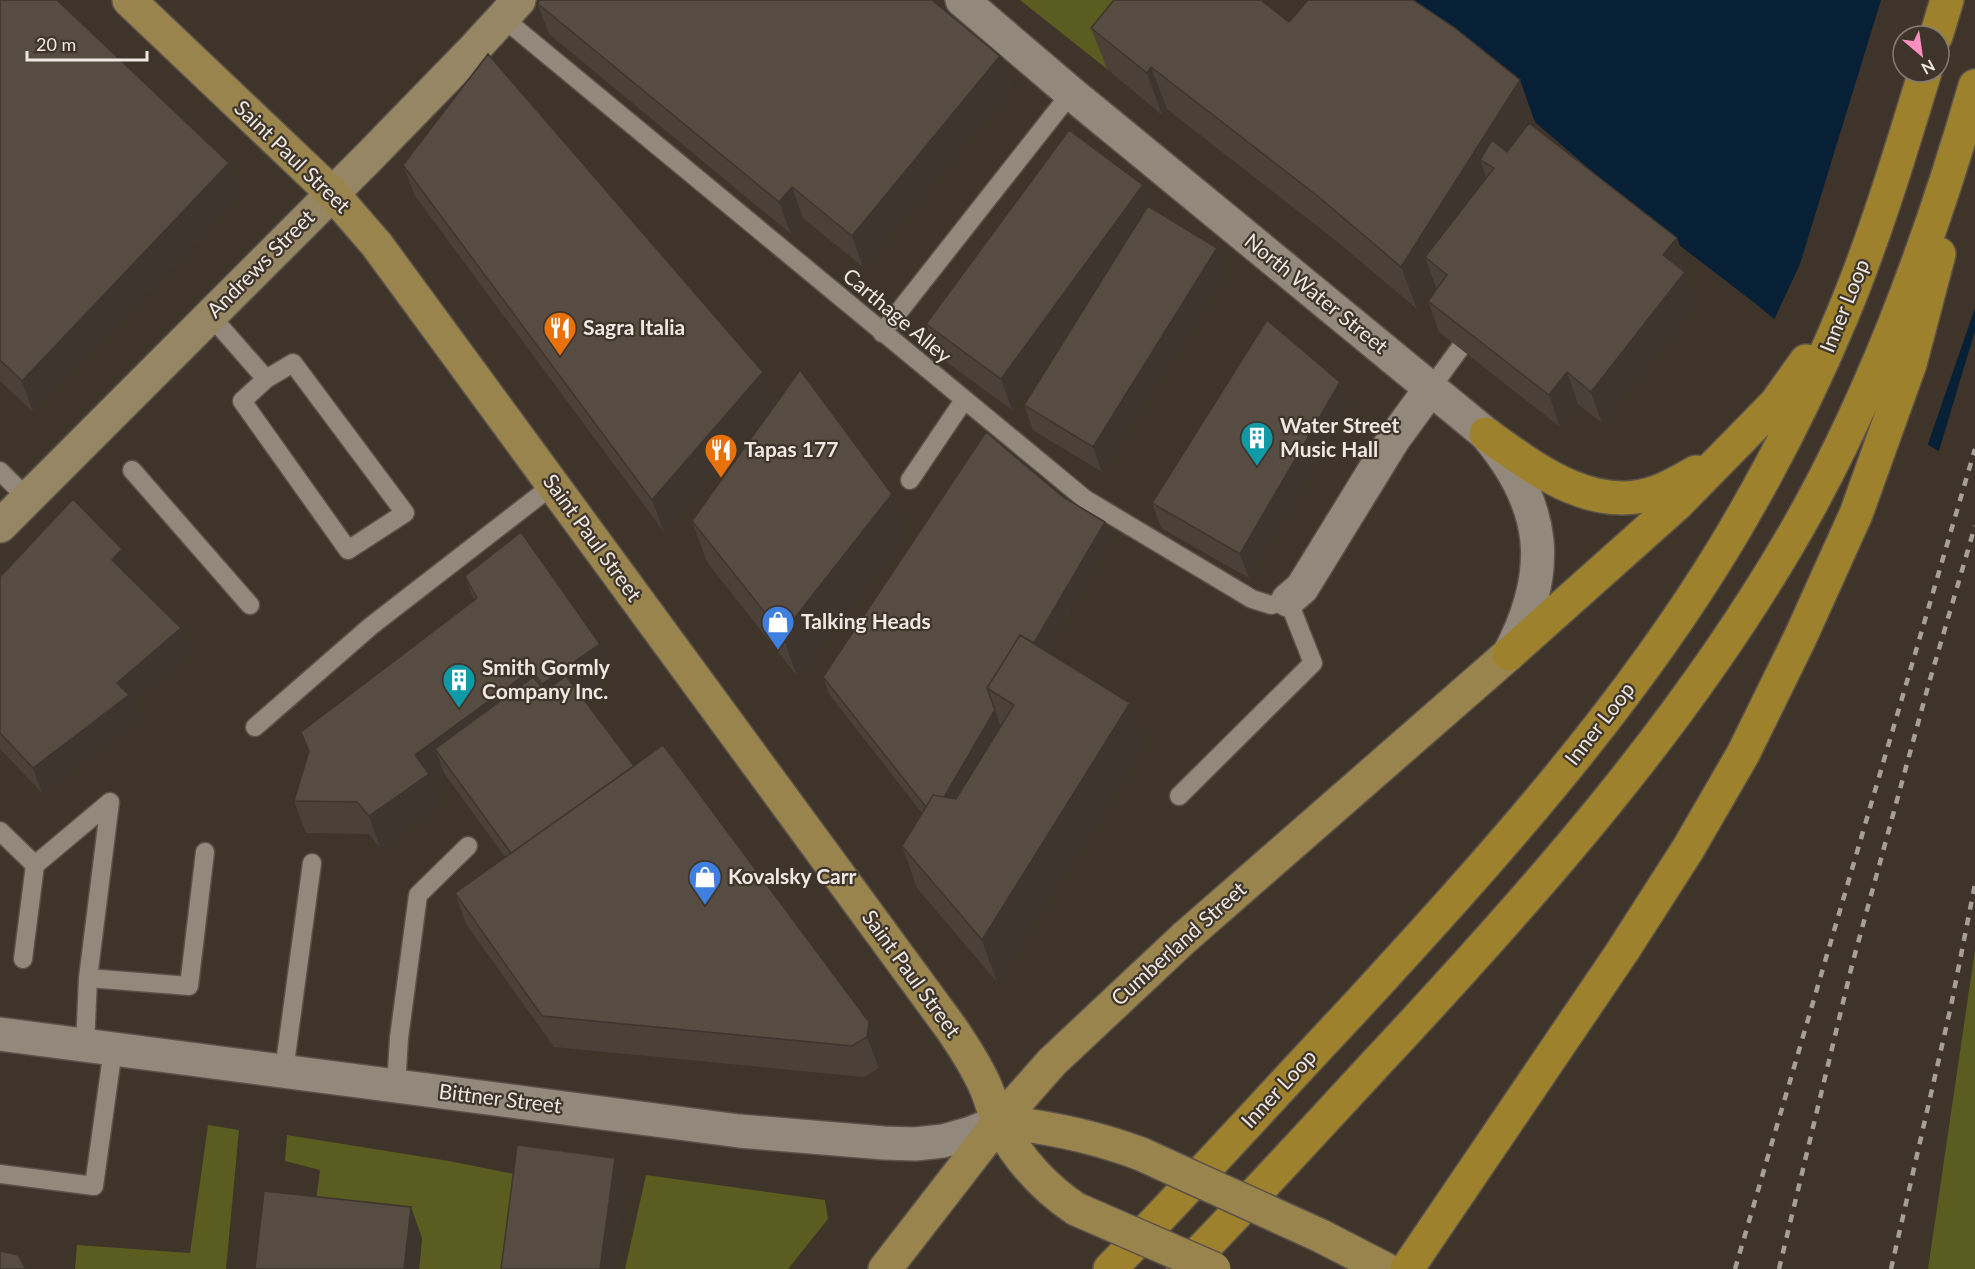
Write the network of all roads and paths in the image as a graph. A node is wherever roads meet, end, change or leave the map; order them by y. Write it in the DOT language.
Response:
graph roads {
  1 [pos="129,0"];
  2 [pos="962,0"];
  3 [pos="1947,0"];
  4 [pos="511,9"];
  5 [pos="1940,24"];
  6 [pos="1921,84"];
  7 [pos="1973,92"];
  8 [pos="1071,93"];
  9 [pos="332,193"];
  10 [pos="1488,311"];
  11 [pos="210,315"];
  12 [pos="882,333"];
  13 [pos="1814,362"];
  14 [pos="266,379"];
  15 [pos="1431,388"];
  16 [pos="964,400"];
  17 [pos="1486,434"];
  18 [pos="1742,439"];
  19 [pos="132,470"];
  20 [pos="0,471"];
  21 [pos="910,480"];
  22 [pos="553,485"];
  23 [pos="27,498"];
  24 [pos="0,526"];
  25 [pos="1288,600"];
  26 [pos="250,605"];
  27 [pos="1509,654"];
  28 [pos="255,727"];
  29 [pos="1179,796"];
  30 [pos="0,831"];
  31 [pos="468,846"];
  32 [pos="205,852"];
  33 [pos="312,863"];
  34 [pos="35,865"];
  35 [pos="22,959"];
  36 [pos="88,978"];
  37 [pos="0,1034"];
  38 [pos="99,1047"];
  39 [pos="284,1071"];
  40 [pos="396,1086"];
  41 [pos="999,1122"];
  42 [pos="0,1174"];
  43 [pos="885,1269"];
  44 [pos="1110,1269"];
  45 [pos="1183,1269"];
  46 [pos="1214,1269"];
  47 [pos="1385,1269"];
  48 [pos="1407,1269"];
  1 -- 9 [label="main road, Saint Paul Street"];
  2 -- 8 [label="street, North Water Street"];
  3 -- 5 [label="highway"];
  4 -- 9 [label="street, Andrews Street"];
  4 -- 12 [label="lane, Carthage Alley"];
  6 -- 13 [label="highway, Inner Loop"];
  7 -- 45 [label="highway"];
  7 -- 48 [label="highway"];
  8 -- 12 [label="lane"];
  8 -- 15 [label="street, North Water Street"];
  9 -- 11 [label="street, Andrews Street"];
  9 -- 22 [label="main road, Saint Paul Street"];
  10 -- 15 [label="lane"];
  11 -- 14 [label="lane"];
  11 -- 23 [label="street, Andrews Street"];
  12 -- 16 [label="lane, Carthage Alley"];
  13 -- 18 [label="highway"];
  13 -- 44 [label="highway, Inner Loop"];
  14 -- 14 [label="lane"];
  15 -- 17 [label="street, North Water Street"];
  15 -- 25 [label="street"];
  16 -- 21 [label="lane"];
  16 -- 25 [label="lane, Carthage Alley"];
  17 -- 18 [label="highway"];
  17 -- 27 [label="street, North Water Street"];
  18 -- 27 [label="highway"];
  19 -- 26 [label="lane"];
  20 -- 23 [label="lane"];
  22 -- 28 [label="lane"];
  22 -- 41 [label="main road, Saint Paul Street"];
  23 -- 24 [label="street, Andrews Street"];
  25 -- 29 [label="lane"];
  27 -- 41 [label="main road, Cumberland Street"];
  30 -- 34 [label="lane"];
  31 -- 40 [label="lane"];
  32 -- 36 [label="lane"];
  33 -- 39 [label="lane"];
  34 -- 35 [label="lane"];
  34 -- 36 [label="lane"];
  36 -- 38 [label="lane"];
  37 -- 38 [label="street, Bittner Street"];
  38 -- 39 [label="street, Bittner Street"];
  38 -- 42 [label="lane"];
  39 -- 40 [label="street, Bittner Street"];
  40 -- 41 [label="street, Bittner Street"];
  41 -- 43 [label="main road, Cumberland Street"];
  41 -- 46 [label="main road, Saint Paul Street, bridge"];
  41 -- 47 [label="main road, bridge"];
}
